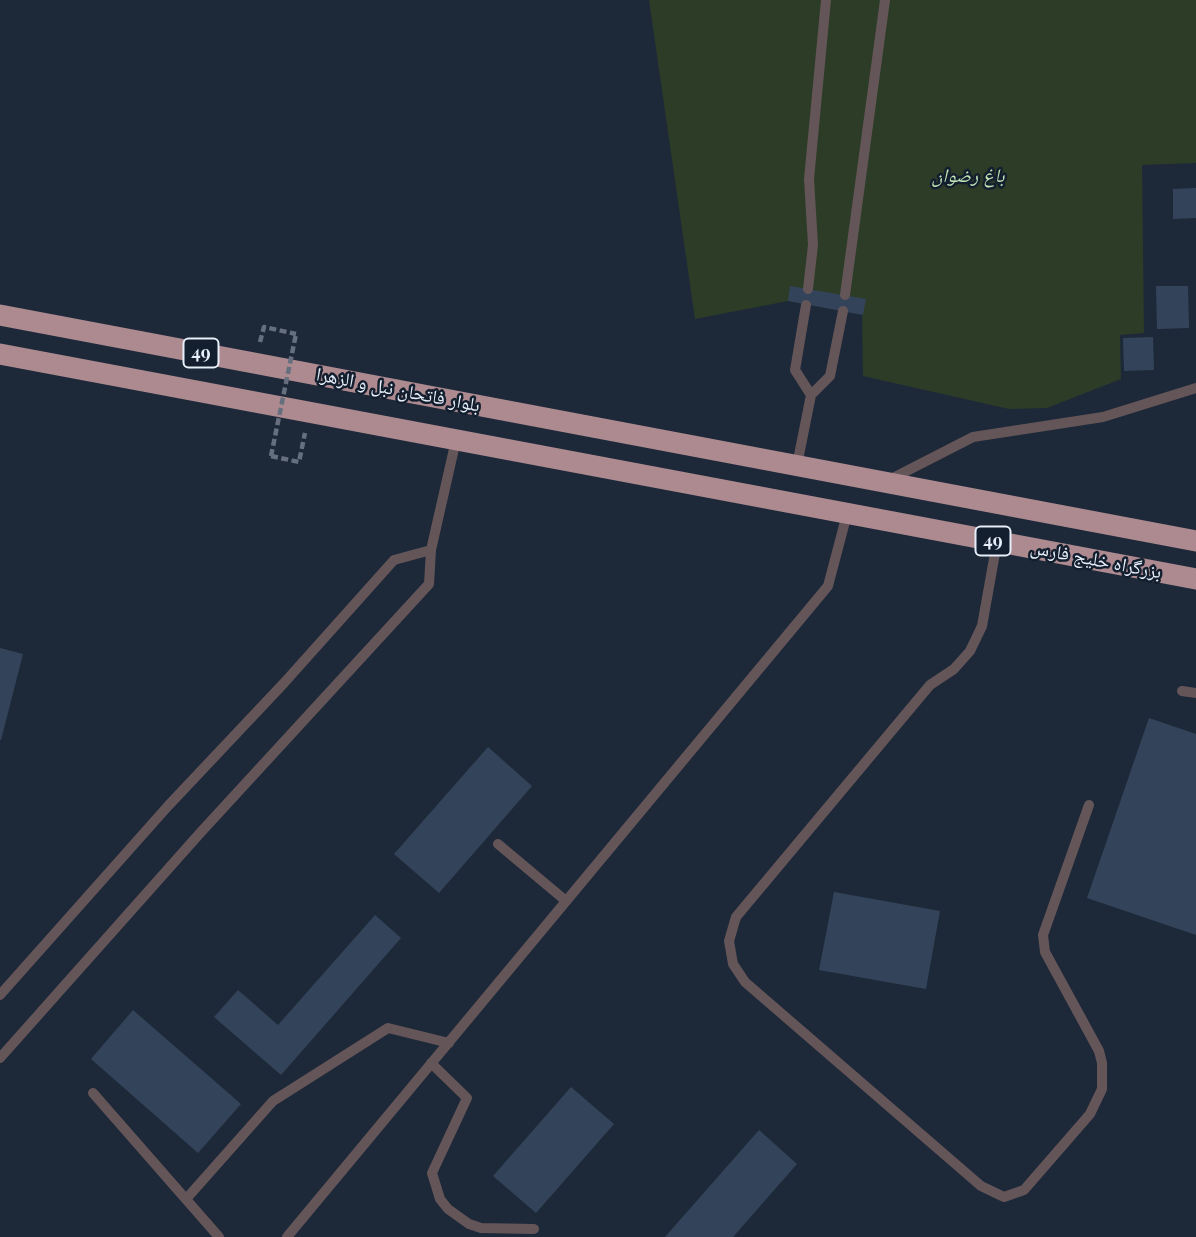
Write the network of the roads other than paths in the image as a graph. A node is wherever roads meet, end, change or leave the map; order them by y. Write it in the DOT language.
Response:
graph roads {
  1 [pos="826,0"];
  2 [pos="885,0"];
  3 [pos="808,289"];
  4 [pos="845,295"];
  5 [pos="806,305"];
  6 [pos="843,311"];
  7 [pos="0,315"];
  8 [pos="0,354"];
  9 [pos="1196,388"];
  10 [pos="401,391"];
  11 [pos="811,394"];
  12 [pos="393,428"];
  13 [pos="456,440"];
  14 [pos="797,465"];
  15 [pos="885,482"];
  16 [pos="790,502"];
  17 [pos="847,513"];
  18 [pos="1196,541"];
  19 [pos="997,542"];
  20 [pos="430,550"];
  21 [pos="1196,579"];
  22 [pos="1182,691"];
  23 [pos="1196,693"];
  24 [pos="1088,805"];
  25 [pos="498,844"];
  26 [pos="566,901"];
  27 [pos="0,995"];
  28 [pos="449,1043"];
  29 [pos="0,1058"];
  30 [pos="431,1063"];
  31 [pos="93,1093"];
  32 [pos="187,1198"];
  33 [pos="534,1229"];
  34 [pos="219,1237"];
  35 [pos="287,1237"];
  1 -- 3 [label="lane"];
  2 -- 4 [label="lane"];
  5 -- 11 [label="lane"];
  6 -- 11 [label="lane"];
  7 -- 10 [label="highway, بلوار فاتحان نبل و الزهرا / 49"];
  8 -- 12 [label="highway, بلوار فاتحان نبل و الزهرا / 49"];
  9 -- 15 [label="lane"];
  10 -- 12 [label="highway"];
  10 -- 14 [label="highway, بلوار فاتحان نبل و الزهرا / 49"];
  11 -- 14 [label="lane"];
  12 -- 13 [label="highway, بلوار فاتحان نبل و الزهرا / 49"];
  13 -- 16 [label="highway, بلوار فاتحان نبل و الزهرا / 49"];
  13 -- 20 [label="lane"];
  14 -- 15 [label="highway, بزرگراه خلیج فارس / 49"];
  14 -- 16 [label="highway"];
  15 -- 18 [label="highway, بزرگراه خلیج فارس / 49"];
  16 -- 17 [label="highway, بزرگراه خلیج فارس / 49"];
  17 -- 19 [label="highway, بزرگراه خلیج فارس / 49"];
  17 -- 26 [label="lane"];
  19 -- 21 [label="highway, بزرگراه خلیج فارس / 49"];
  19 -- 24 [label="lane"];
  20 -- 27 [label="lane"];
  20 -- 29 [label="lane"];
  22 -- 23 [label="lane"];
  25 -- 26 [label="lane"];
  26 -- 28 [label="lane"];
  28 -- 30 [label="lane"];
  28 -- 32 [label="lane"];
  30 -- 33 [label="lane"];
  30 -- 35 [label="lane"];
  31 -- 32 [label="lane"];
  32 -- 34 [label="lane"];
}
